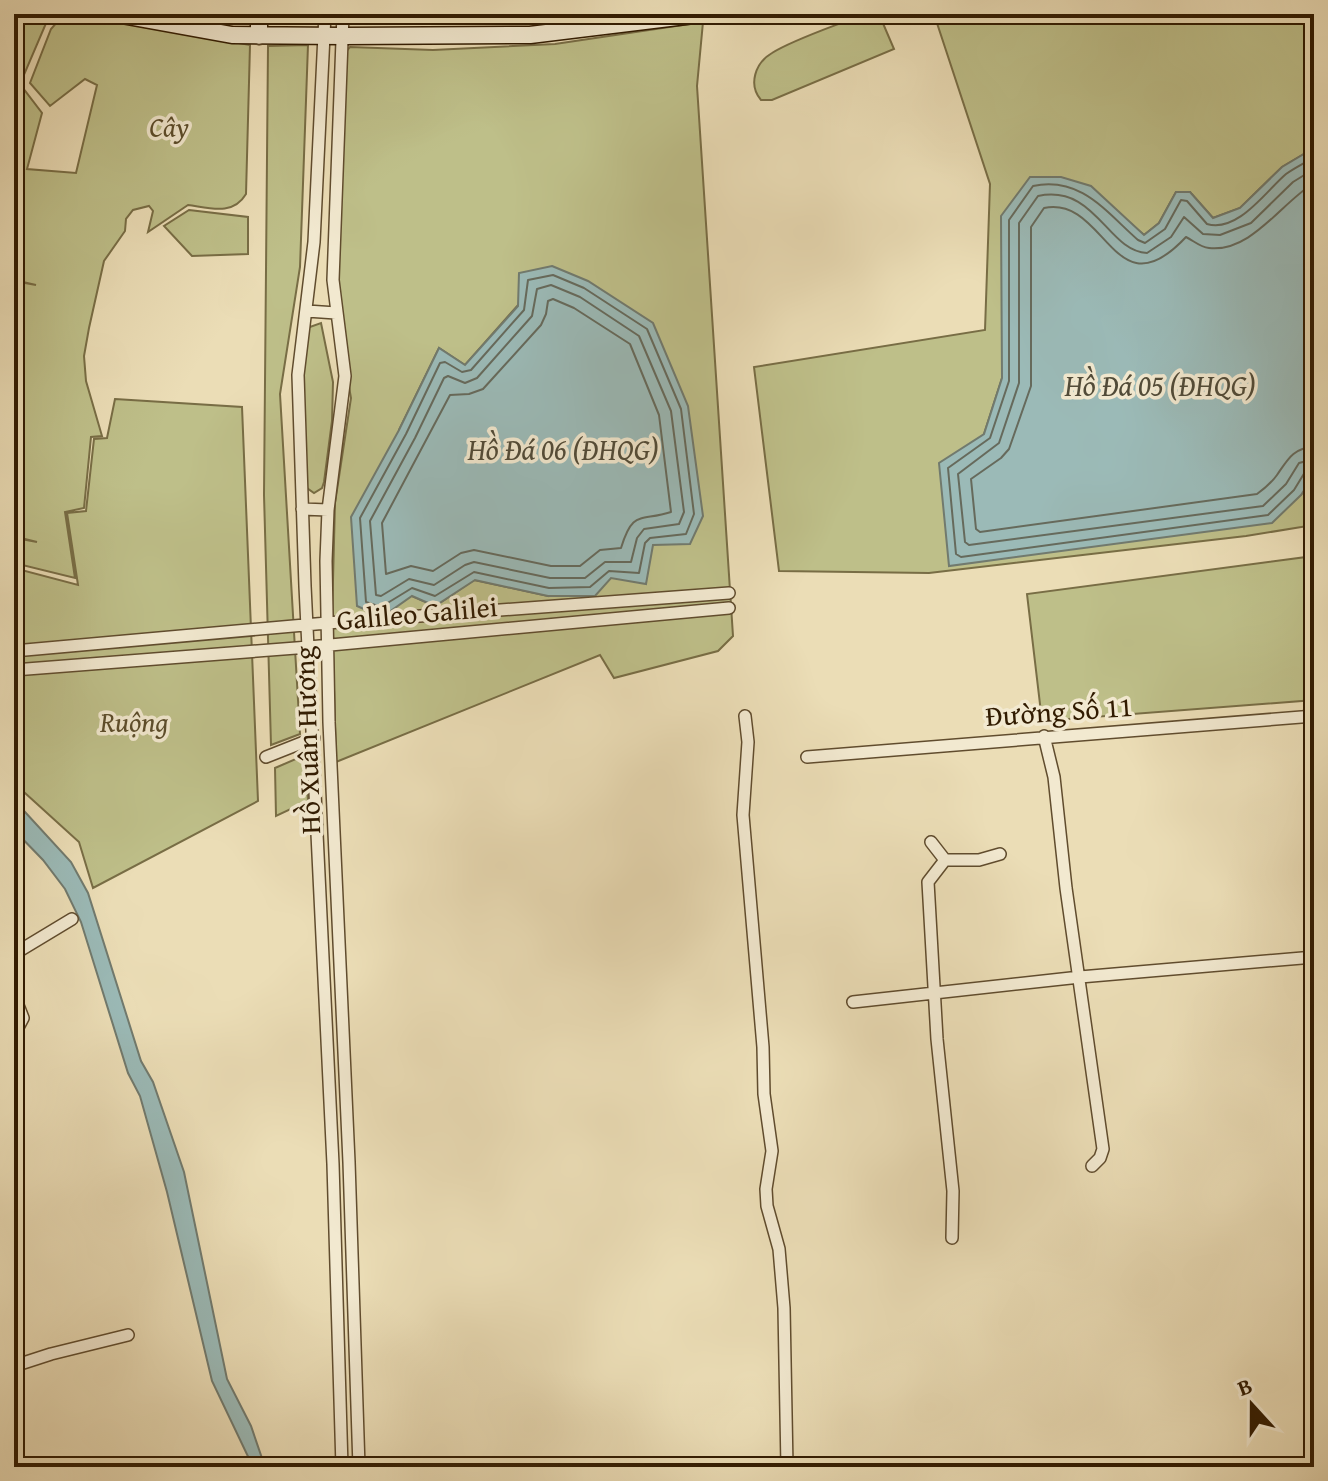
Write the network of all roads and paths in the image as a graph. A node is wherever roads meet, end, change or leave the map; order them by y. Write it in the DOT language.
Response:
graph roads {
  1 [pos="116,14"];
  2 [pos="259,14"];
  3 [pos="325,14"];
  4 [pos="343,14"];
  5 [pos="702,14"];
  6 [pos="324,35"];
  7 [pos="259,36"];
  8 [pos="343,36"];
  9 [pos="307,311"];
  10 [pos="336,313"];
  11 [pos="302,509"];
  12 [pos="328,510"];
  13 [pos="729,593"];
  14 [pos="729,608"];
  15 [pos="327,623"];
  16 [pos="308,625"];
  17 [pos="328,645"];
  18 [pos="309,647"];
  19 [pos="14,651"];
  20 [pos="14,670"];
  21 [pos="745,716"];
  22 [pos="1314,716"];
  23 [pos="1044,736"];
  24 [pos="314,738"];
  25 [pos="266,757"];
  26 [pos="807,757"];
  27 [pos="931,842"];
  28 [pos="1000,854"];
  29 [pos="945,860"];
  30 [pos="72,919"];
  31 [pos="14,954"];
  32 [pos="1314,957"];
  33 [pos="1080,977"];
  34 [pos="934,994"];
  35 [pos="14,995"];
  36 [pos="853,1002"];
  37 [pos="14,1035"];
  38 [pos="349,1162"];
  39 [pos="333,1164"];
  40 [pos="1092,1166"];
  41 [pos="952,1238"];
  42 [pos="128,1335"];
  43 [pos="14,1366"];
  44 [pos="342,1467"];
  45 [pos="359,1467"];
  46 [pos="787,1467"];
  1 -- 7 [label="street"];
  2 -- 7 [label="street"];
  3 -- 6 [label="street, Hồ Xuân Hương"];
  4 -- 8 [label="street, Hồ Xuân Hương"];
  5 -- 8 [label="street"];
  6 -- 7 [label="street"];
  6 -- 8 [label="street"];
  6 -- 9 [label="street, Hồ Xuân Hương"];
  8 -- 10 [label="street, Hồ Xuân Hương"];
  9 -- 10 [label="street"];
  9 -- 11 [label="street, Hồ Xuân Hương"];
  10 -- 12 [label="street, Hồ Xuân Hương"];
  11 -- 12 [label="street"];
  11 -- 16 [label="street, Hồ Xuân Hương"];
  12 -- 15 [label="street, Hồ Xuân Hương"];
  13 -- 15 [label="street, Galileo Galilei"];
  14 -- 17 [label="street, Galileo Galilei"];
  15 -- 16 [label="street, Galileo Galilei"];
  15 -- 17 [label="street, Hồ Xuân Hương"];
  16 -- 18 [label="street, Hồ Xuân Hương"];
  16 -- 19 [label="street, Galileo Galilei"];
  17 -- 18 [label="street, Galileo Galilei"];
  17 -- 38 [label="street, Hồ Xuân Hương"];
  18 -- 20 [label="street, Galileo Galilei"];
  18 -- 24 [label="street, Hồ Xuân Hương"];
  21 -- 46 [label="street"];
  22 -- 23 [label="street, Đường Số 11"];
  23 -- 26 [label="street, Đường Số 11"];
  23 -- 33 [label="street"];
  24 -- 25 [label="street"];
  24 -- 39 [label="street, Hồ Xuân Hương"];
  27 -- 29 [label="street"];
  28 -- 29 [label="street"];
  29 -- 34 [label="street"];
  30 -- 31 [label="street"];
  32 -- 33 [label="street"];
  33 -- 34 [label="street"];
  33 -- 40 [label="street"];
  34 -- 36 [label="street"];
  34 -- 41 [label="street"];
  35 -- 37 [label="street"];
  38 -- 39 [label="street"];
  38 -- 45 [label="street, Hồ Xuân Hương"];
  39 -- 44 [label="street, Hồ Xuân Hương"];
  42 -- 43 [label="street"];
}
